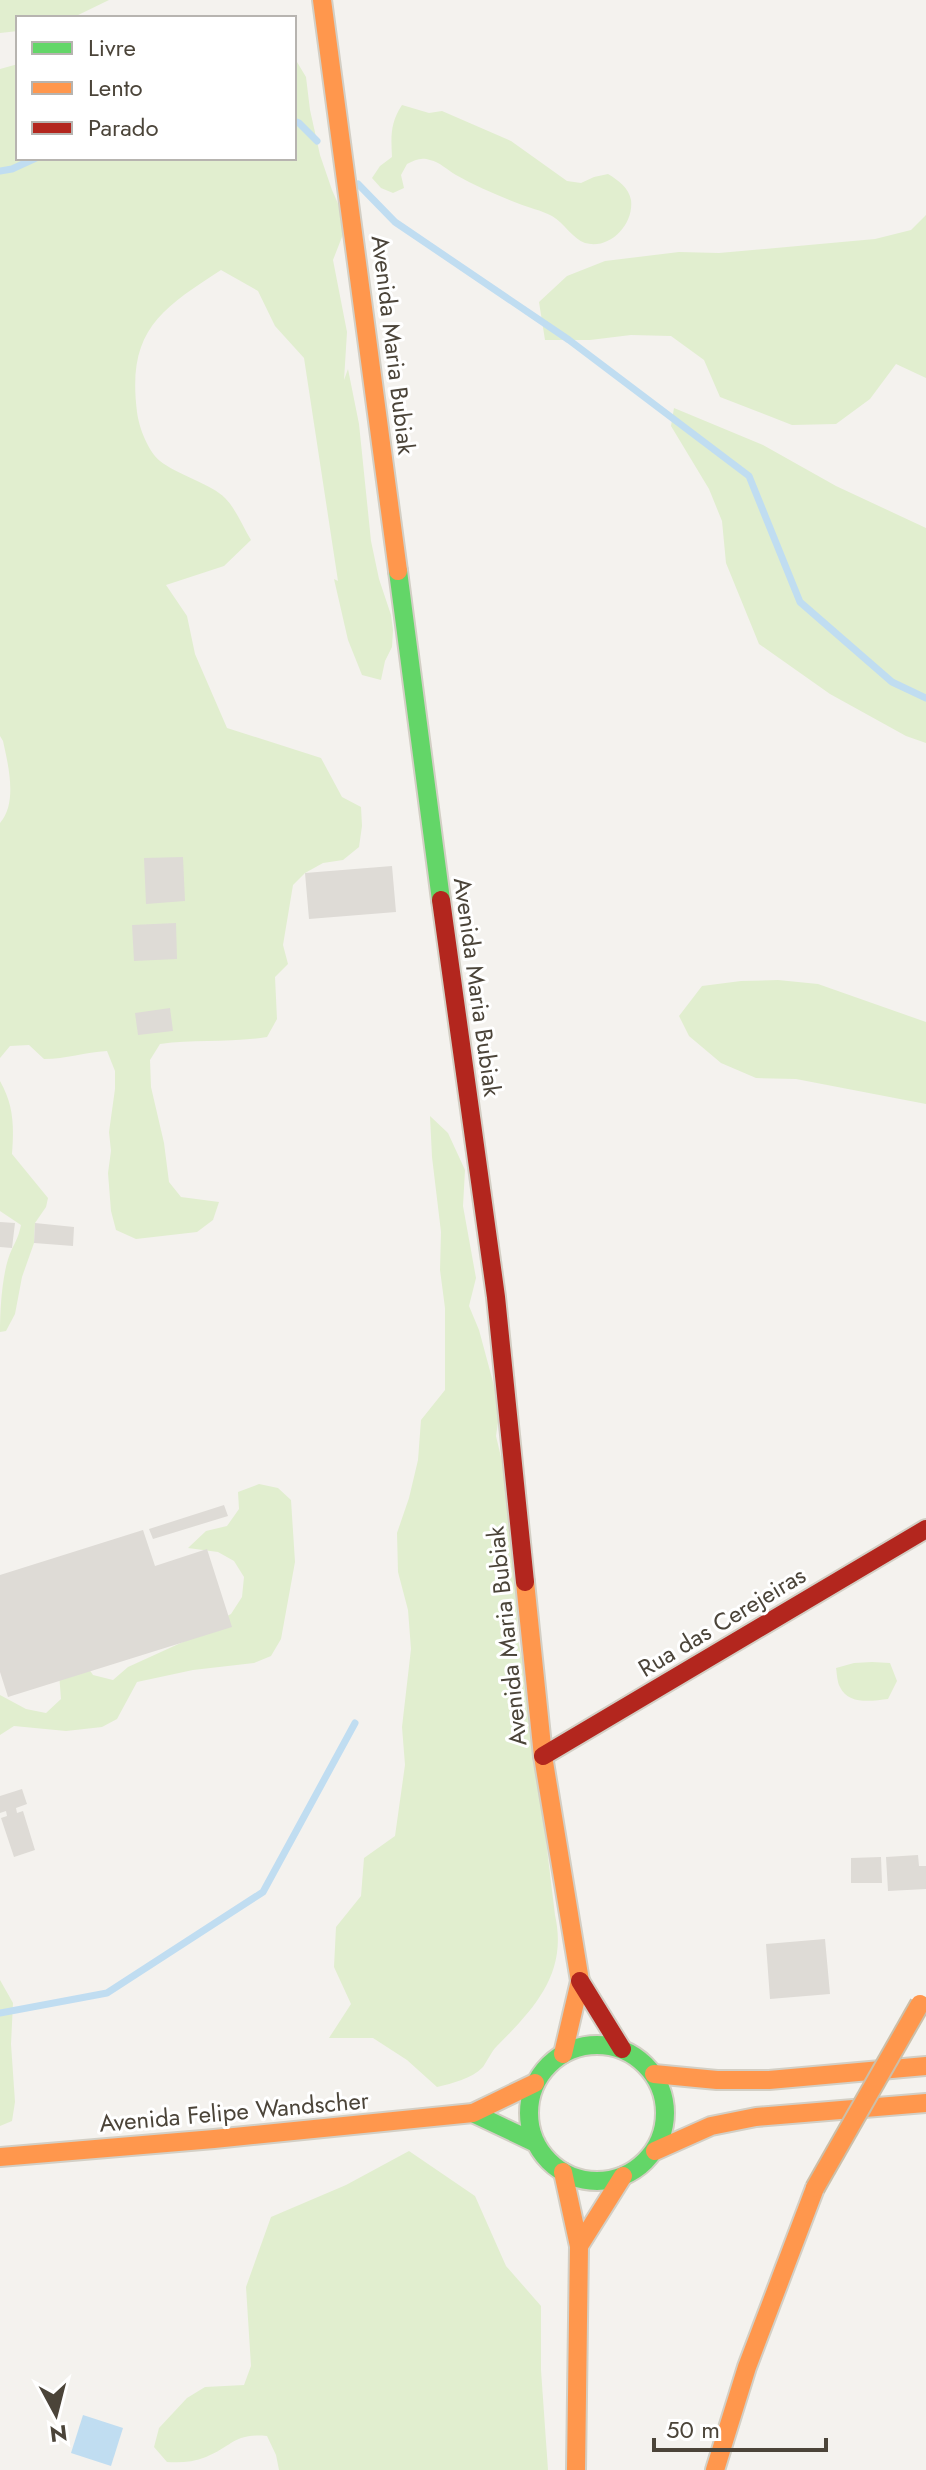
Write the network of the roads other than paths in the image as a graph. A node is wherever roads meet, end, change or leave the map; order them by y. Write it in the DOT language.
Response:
graph roads {
  1 [pos="322,0"];
  2 [pos="926,1529"];
  3 [pos="543,1756"];
  4 [pos="580,1981"];
  5 [pos="923,2000"];
  6 [pos="622,2049"];
  7 [pos="563,2054"];
  8 [pos="926,2066"];
  9 [pos="654,2074"];
  10 [pos="535,2083"];
  11 [pos="926,2103"];
  12 [pos="473,2113"];
  13 [pos="536,2143"];
  14 [pos="655,2151"];
  15 [pos="0,2157"];
  16 [pos="563,2172"];
  17 [pos="623,2176"];
  18 [pos="579,2246"];
  19 [pos="576,2470"];
  20 [pos="715,2470"];
  1 -- 3 [label="main road, Avenida Maria Bubiak"];
  2 -- 3 [label="main road, Rua das Cerejeiras"];
  3 -- 4 [label="main road, Avenida Maria Bubiak"];
  4 -- 6 [label="main road, Avenida Maria Bubiak"];
  4 -- 7 [label="main road, Avenida Maria Bubiak"];
  5 -- 20 [label="main road, bridge"];
  6 -- 7 [label="main road"];
  6 -- 9 [label="main road"];
  7 -- 10 [label="main road"];
  8 -- 9 [label="main road"];
  9 -- 14 [label="main road"];
  10 -- 12 [label="main road, Avenida Felipe Wandscher"];
  10 -- 13 [label="main road"];
  11 -- 14 [label="main road"];
  12 -- 13 [label="main road"];
  12 -- 15 [label="main road, Avenida Felipe Wandscher"];
  13 -- 16 [label="main road"];
  14 -- 17 [label="main road"];
  16 -- 17 [label="main road"];
  16 -- 18 [label="main road"];
  17 -- 18 [label="main road"];
  18 -- 19 [label="main road"];
}
